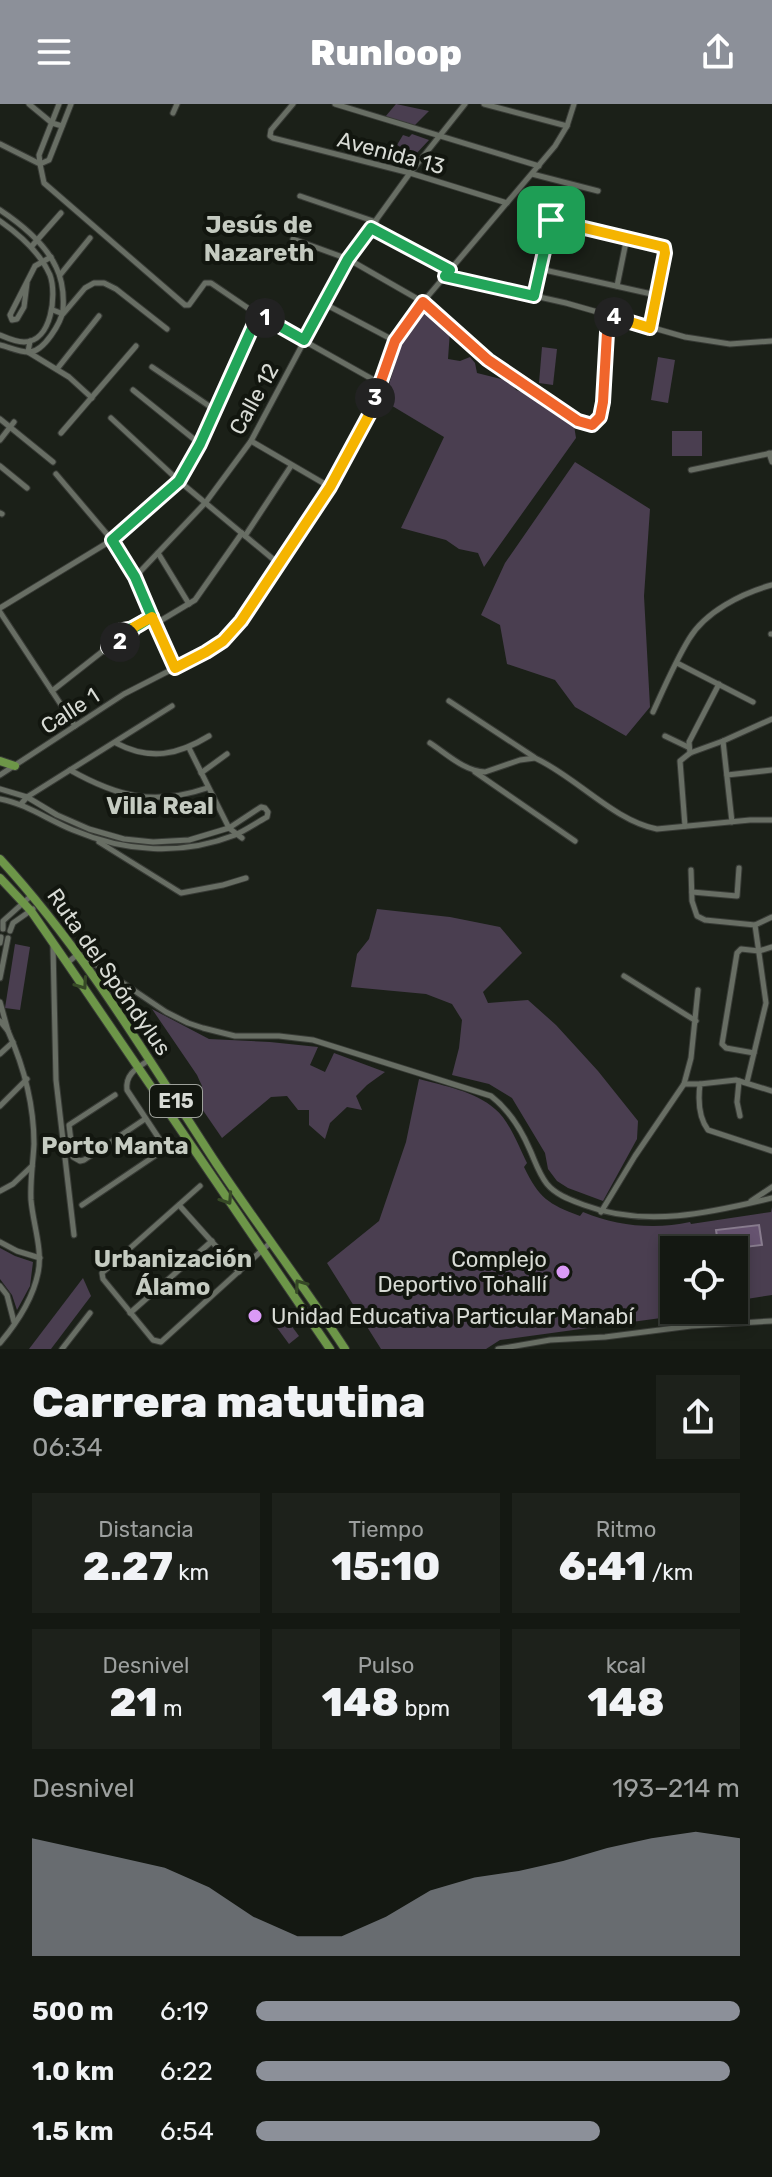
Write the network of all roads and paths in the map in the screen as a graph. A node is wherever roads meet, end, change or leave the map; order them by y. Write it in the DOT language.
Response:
graph roads {
  1 [pos="29,104"];
  2 [pos="59,104"];
  3 [pos="71,104"];
  4 [pos="177,104"];
  5 [pos="293,104"];
  6 [pos="335,104"];
  7 [pos="465,104"];
  8 [pos="484,104"];
  9 [pos="574,104"];
  10 [pos="173,113"];
  11 [pos="52,123"];
  12 [pos="62,126"];
  13 [pos="567,126"];
  14 [pos="439,135"];
  15 [pos="0,144"];
  16 [pos="40,164"];
  17 [pos="539,166"];
  18 [pos="410,173"];
  19 [pos="532,174"];
  20 [pos="598,191"];
  21 [pos="300,196"];
  22 [pos="507,203"];
  23 [pos="0,210"];
  24 [pos="61,213"];
  25 [pos="0,221"];
  26 [pos="376,222"];
  27 [pos="19,223"];
  28 [pos="371,228"];
  29 [pos="14,231"];
  30 [pos="627,237"];
  31 [pos="90,238"];
  32 [pos="293,239"];
  33 [pos="37,240"];
  34 [pos="31,247"];
  35 [pos="51,257"];
  36 [pos="348,259"];
  37 [pos="42,261"];
  38 [pos="540,269"];
  39 [pos="448,273"];
  40 [pos="60,275"];
  41 [pos="27,283"];
  42 [pos="617,286"];
  43 [pos="656,295"];
  44 [pos="534,296"];
  45 [pos="423,302"];
  46 [pos="16,303"];
  47 [pos="323,303"];
  48 [pos="53,310"];
  49 [pos="21,314"];
  50 [pos="63,314"];
  51 [pos="258,315"];
  52 [pos="608,315"];
  53 [pos="99,316"];
  54 [pos="650,328"];
  55 [pos="167,329"];
  56 [pos="0,335"];
  57 [pos="304,340"];
  58 [pos="30,341"];
  59 [pos="395,341"];
  60 [pos="772,341"];
  61 [pos="0,345"];
  62 [pos="136,346"];
  63 [pos="28,352"];
  64 [pos="152,367"];
  65 [pos="57,369"];
  66 [pos="381,384"];
  67 [pos="133,390"];
  68 [pos="92,398"];
  69 [pos="215,410"];
  70 [pos="111,418"];
  71 [pos="0,419"];
  72 [pos="12,424"];
  73 [pos="61,433"];
  74 [pos="0,440"];
  75 [pos="251,441"];
  76 [pos="200,444"];
  77 [pos="771,453"];
  78 [pos="53,462"];
  79 [pos="772,462"];
  80 [pos="0,466"];
  81 [pos="291,466"];
  82 [pos="691,470"];
  83 [pos="56,474"];
  84 [pos="179,481"];
  85 [pos="330,487"];
  86 [pos="27,488"];
  87 [pos="206,502"];
  88 [pos="244,534"];
  89 [pos="112,540"];
  90 [pos="158,553"];
  91 [pos="279,564"];
  92 [pos="135,577"];
  93 [pos="772,585"];
  94 [pos="189,604"];
  95 [pos="0,610"];
  96 [pos="152,617"];
  97 [pos="155,624"];
  98 [pos="134,627"];
  99 [pos="108,647"];
  100 [pos="677,663"];
  101 [pos="175,668"];
  102 [pos="719,684"];
  103 [pos="52,691"];
  104 [pos="449,701"];
  105 [pos="753,702"];
  106 [pos="172,706"];
  107 [pos="653,712"];
  108 [pos="772,719"];
  109 [pos="75,726"];
  110 [pos="209,736"];
  111 [pos="665,736"];
  112 [pos="723,741"];
  113 [pos="115,742"];
  114 [pos="430,743"];
  115 [pos="189,748"];
  116 [pos="689,750"];
  117 [pos="227,754"];
  118 [pos="535,758"];
  119 [pos="0,761"];
  120 [pos="15,766"];
  121 [pos="70,770"];
  122 [pos="470,770"];
  123 [pos="772,770"];
  124 [pos="201,773"];
  125 [pos="0,775"];
  126 [pos="727,775"];
  127 [pos="207,788"];
  128 [pos="0,789"];
  129 [pos="27,797"];
  130 [pos="0,799"];
  131 [pos="21,804"];
  132 [pos="56,818"];
  133 [pos="772,820"];
  134 [pos="732,822"];
  135 [pos="685,826"];
  136 [pos="229,828"];
  137 [pos="88,832"];
  138 [pos="239,836"];
  139 [pos="93,839"];
  140 [pos="124,839"];
  141 [pos="575,841"];
  142 [pos="190,843"];
  143 [pos="123,846"];
  144 [pos="153,846"];
  145 [pos="0,859"];
  146 [pos="739,868"];
  147 [pos="691,870"];
  148 [pos="0,878"];
  149 [pos="246,878"];
  150 [pos="692,892"];
  151 [pos="32,894"];
  152 [pos="23,902"];
  153 [pos="41,905"];
  154 [pos="31,911"];
  155 [pos="772,917"];
  156 [pos="3,921"];
  157 [pos="13,923"];
  158 [pos="755,925"];
  159 [pos="4,936"];
  160 [pos="52,941"];
  161 [pos="772,947"];
  162 [pos="759,951"];
  163 [pos="77,955"];
  164 [pos="2,956"];
  165 [pos="67,963"];
  166 [pos="624,976"];
  167 [pos="0,978"];
  168 [pos="698,990"];
  169 [pos="0,1002"];
  170 [pos="0,1021"];
  171 [pos="696,1021"];
  172 [pos="8,1031"];
  173 [pos="13,1042"];
  174 [pos="754,1053"];
  175 [pos="0,1054"];
  176 [pos="149,1060"];
  177 [pos="139,1067"];
  178 [pos="27,1079"];
  179 [pos="739,1081"];
  180 [pos="747,1082"];
  181 [pos="684,1084"];
  182 [pos="700,1084"];
  183 [pos="772,1091"];
  184 [pos="115,1095"];
  185 [pos="0,1106"];
  186 [pos="740,1116"];
  187 [pos="145,1119"];
  188 [pos="772,1151"];
  189 [pos="32,1166"];
  190 [pos="200,1186"];
  191 [pos="772,1187"];
  192 [pos="0,1191"];
  193 [pos="772,1198"];
  194 [pos="747,1204"];
  195 [pos="82,1205"];
  196 [pos="179,1205"];
  197 [pos="601,1212"];
  198 [pos="74,1235"];
  199 [pos="212,1241"];
  200 [pos="0,1242"];
  201 [pos="270,1243"];
  202 [pos="262,1250"];
  203 [pos="40,1258"];
  204 [pos="239,1272"];
  205 [pos="0,1286"];
  206 [pos="90,1313"];
  207 [pos="130,1313"];
  208 [pos="772,1321"];
  209 [pos="14,1324"];
  210 [pos="0,1343"];
  211 [pos="62,1349"];
  212 [pos="330,1349"];
  213 [pos="345,1349"];
  214 [pos="498,1349"];
  1 -- 11 [label="street"];
  2 -- 11 [label="street"];
  3 -- 12 [label="street"];
  4 -- 10 [label="street"];
  5 -- 18 [label="street, Avenida 13"];
  6 -- 14 [label="street"];
  7 -- 14 [label="street, Calle 12"];
  8 -- 13 [label="street"];
  9 -- 13 [label="street, Calle 1"];
  11 -- 12 [label="street"];
  11 -- 16 [label="street"];
  12 -- 16 [label="street"];
  13 -- 17 [label="street, Calle 1"];
  14 -- 17 [label="street"];
  14 -- 18 [label="street, Calle 12"];
  15 -- 16 [label="street"];
  16 -- 51 [label="street"];
  17 -- 19 [label="street, Calle 1"];
  18 -- 22 [label="street, Avenida 13"];
  18 -- 26 [label="street, Calle 12"];
  19 -- 20 [label="street"];
  19 -- 22 [label="street, Calle 1"];
  21 -- 26 [label="street"];
  22 -- 39 [label="street, Calle 1"];
  23 -- 27 [label="street"];
  24 -- 33 [label="street"];
  25 -- 29 [label="street"];
  26 -- 28 [label="street, Calle 12"];
  27 -- 29 [label="street"];
  27 -- 33 [label="street"];
  28 -- 36 [label="street, Calle 12"];
  28 -- 39 [label="street"];
  29 -- 34 [label="street"];
  30 -- 38 [label="street"];
  30 -- 42 [label="street"];
  30 -- 43 [label="street"];
  31 -- 40 [label="street"];
  32 -- 36 [label="street"];
  33 -- 34 [label="street"];
  33 -- 35 [label="street"];
  34 -- 37 [label="street"];
  35 -- 37 [label="street"];
  35 -- 40 [label="street"];
  36 -- 45 [label="street"];
  36 -- 47 [label="street, Calle 12"];
  37 -- 41 [label="street"];
  37 -- 48 [label="street"];
  38 -- 42 [label="street"];
  38 -- 44 [label="street"];
  39 -- 44 [label="street"];
  39 -- 45 [label="street, Calle 1"];
  40 -- 50 [label="street"];
  41 -- 46 [label="street"];
  41 -- 49 [label="street"];
  42 -- 43 [label="street"];
  43 -- 54 [label="street"];
  44 -- 52 [label="street"];
  45 -- 52 [label="street"];
  45 -- 59 [label="street, Calle 1"];
  46 -- 49 [label="street"];
  46 -- 49 [label="street"];
  47 -- 57 [label="street, Calle 12"];
  47 -- 59 [label="street"];
  48 -- 50 [label="street"];
  48 -- 58 [label="street"];
  50 -- 55 [label="street"];
  50 -- 63 [label="street"];
  51 -- 57 [label="street"];
  51 -- 69 [label="street"];
  52 -- 54 [label="street"];
  53 -- 65 [label="street"];
  54 -- 60 [label="street"];
  56 -- 58 [label="street"];
  57 -- 66 [label="street"];
  57 -- 75 [label="street, Calle 12"];
  58 -- 63 [label="street"];
  59 -- 66 [label="street, Calle 1"];
  61 -- 63 [label="street"];
  62 -- 68 [label="street"];
  63 -- 65 [label="street"];
  64 -- 69 [label="street"];
  65 -- 68 [label="street"];
  66 -- 85 [label="street, Calle 1"];
  67 -- 76 [label="street"];
  68 -- 73 [label="street"];
  69 -- 76 [label="street"];
  70 -- 84 [label="street"];
  71 -- 72 [label="street"];
  72 -- 74 [label="street"];
  72 -- 78 [label="street"];
  75 -- 81 [label="street"];
  75 -- 87 [label="street, Calle 12"];
  76 -- 84 [label="street"];
  77 -- 79 [label="street"];
  77 -- 82 [label="street"];
  80 -- 86 [label="street"];
  81 -- 85 [label="street"];
  81 -- 88 [label="street"];
  83 -- 89 [label="street"];
  84 -- 87 [label="street"];
  84 -- 89 [label="street"];
  85 -- 91 [label="street, Calle 1"];
  87 -- 88 [label="street"];
  87 -- 90 [label="street, Calle 12"];
  88 -- 91 [label="street"];
  88 -- 94 [label="street"];
  89 -- 92 [label="street"];
  89 -- 95 [label="street"];
  90 -- 92 [label="street, Calle 12"];
  90 -- 94 [label="street"];
  91 -- 101 [label="street, Calle 1"];
  92 -- 96 [label="street"];
  93 -- 100 [label="street"];
  94 -- 97 [label="street"];
  95 -- 103 [label="street"];
  96 -- 97 [label="street"];
  96 -- 98 [label="street"];
  97 -- 101 [label="street"];
  98 -- 99 [label="street"];
  98 -- 99 [label="street"];
  99 -- 103 [label="street"];
  100 -- 102 [label="street"];
  100 -- 107 [label="street"];
  101 -- 109 [label="street, Calle 1"];
  102 -- 105 [label="street"];
  102 -- 116 [label="street"];
  103 -- 109 [label="street"];
  104 -- 118 [label="street"];
  106 -- 113 [label="street"];
  108 -- 112 [label="street"];
  109 -- 120 [label="street, Calle 1"];
  110 -- 115 [label="street"];
  111 -- 116 [label="street"];
  112 -- 116 [label="street"];
  112 -- 126 [label="street"];
  113 -- 115 [label="street"];
  113 -- 121 [label="street"];
  114 -- 122 [label="street"];
  115 -- 124 [label="street"];
  116 -- 135 [label="street"];
  117 -- 124 [label="street"];
  118 -- 122 [label="street"];
  118 -- 135 [label="street"];
  119 -- 120 [label="highway"];
  120 -- 125 [label="street, Calle 1"];
  121 -- 127 [label="street"];
  121 -- 129 [label="street"];
  122 -- 141 [label="street"];
  123 -- 126 [label="street"];
  124 -- 127 [label="street"];
  126 -- 134 [label="street"];
  127 -- 136 [label="street"];
  128 -- 129 [label="street"];
  129 -- 131 [label="street"];
  129 -- 132 [label="street"];
  130 -- 131 [label="street"];
  131 -- 132 [label="street"];
  132 -- 137 [label="street"];
  133 -- 134 [label="street"];
  134 -- 135 [label="street"];
  136 -- 138 [label="street"];
  136 -- 138 [label="street"];
  136 -- 142 [label="street"];
  137 -- 139 [label="street"];
  137 -- 140 [label="street"];
  138 -- 142 [label="street"];
  139 -- 143 [label="street"];
  139 -- 149 [label="street"];
  140 -- 143 [label="street"];
  140 -- 144 [label="street"];
  142 -- 144 [label="street"];
  143 -- 144 [label="street"];
  145 -- 151 [label="highway, Ruta del Spóndylus / E15"];
  146 -- 150 [label="street"];
  147 -- 150 [label="street"];
  148 -- 152 [label="highway, Ruta del Spóndylus / E15"];
  150 -- 158 [label="street"];
  151 -- 152 [label="street"];
  151 -- 153 [label="highway, Ruta del Spóndylus / E15"];
  152 -- 154 [label="highway, Ruta del Spóndylus / E15"];
  152 -- 156 [label="street"];
  153 -- 154 [label="street"];
  153 -- 163 [label="highway, Ruta del Spóndylus / E15"];
  154 -- 157 [label="street"];
  154 -- 160 [label="highway, Ruta del Spóndylus / E15"];
  155 -- 158 [label="street"];
  156 -- 157 [label="street"];
  156 -- 159 [label="street"];
  157 -- 159 [label="street"];
  158 -- 162 [label="street"];
  159 -- 164 [label="street"];
  160 -- 165 [label="highway, Ruta del Spóndylus / E15"];
  160 -- 198 [label="street"];
  161 -- 162 [label="street"];
  162 -- 174 [label="street"];
  162 -- 174 [label="street"];
  163 -- 165 [label="street"];
  163 -- 176 [label="highway, Ruta del Spóndylus / E15"];
  163 -- 197 [label="street"];
  164 -- 167 [label="street"];
  165 -- 177 [label="highway, Ruta del Spóndylus / E15, one-way"];
  166 -- 171 [label="street"];
  168 -- 171 [label="street"];
  169 -- 172 [label="street"];
  170 -- 172 [label="street"];
  171 -- 181 [label="street"];
  172 -- 173 [label="street"];
  173 -- 175 [label="street"];
  173 -- 178 [label="street"];
  174 -- 180 [label="street"];
  176 -- 177 [label="street"];
  176 -- 201 [label="highway, Ruta del Spóndylus / E15"];
  177 -- 187 [label="street"];
  177 -- 202 [label="highway, Ruta del Spóndylus / E15, one-way"];
  178 -- 185 [label="street"];
  178 -- 189 [label="street"];
  179 -- 180 [label="street"];
  179 -- 182 [label="street"];
  179 -- 186 [label="street"];
  180 -- 183 [label="street"];
  181 -- 182 [label="street"];
  181 -- 197 [label="street"];
  182 -- 188 [label="street"];
  184 -- 187 [label="street"];
  187 -- 195 [label="street"];
  189 -- 192 [label="street"];
  189 -- 203 [label="street"];
  190 -- 196 [label="street"];
  191 -- 194 [label="street"];
  193 -- 194 [label="street"];
  194 -- 197 [label="street"];
  196 -- 199 [label="street"];
  196 -- 207 [label="street"];
  199 -- 204 [label="street"];
  199 -- 207 [label="street"];
  200 -- 203 [label="street"];
  201 -- 202 [label="street"];
  213 -- 201 [label="highway, Ruta del Spóndylus / E15, one-way"];
  202 -- 204 [label="street"];
  202 -- 212 [label="highway, Ruta del Spóndylus / E15"];
  203 -- 209 [label="street"];
  204 -- 207 [label="street"];
  205 -- 209 [label="street"];
  206 -- 211 [label="street"];
  208 -- 214 [label="street"];
  209 -- 210 [label="street"];
}
